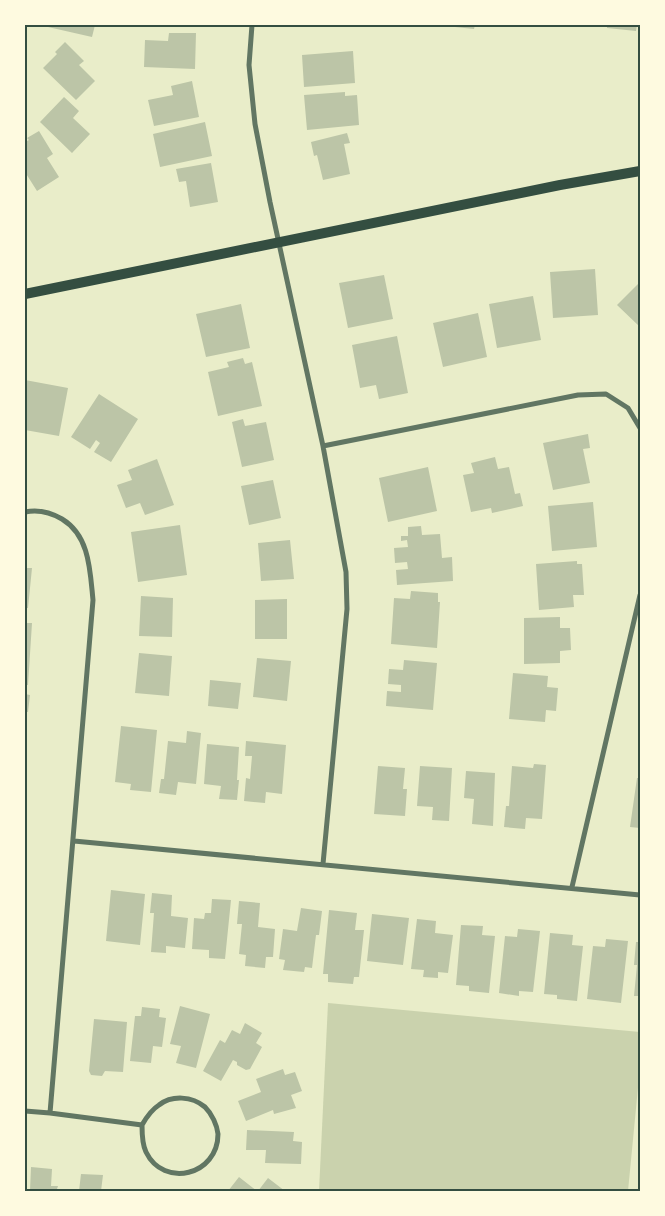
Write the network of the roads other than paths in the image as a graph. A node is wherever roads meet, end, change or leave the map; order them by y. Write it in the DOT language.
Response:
graph roads {
  1 [pos="252,25"];
  2 [pos="640,171"];
  3 [pos="279,242"];
  4 [pos="25,294"];
  5 [pos="640,428"];
  6 [pos="323,446"];
  7 [pos="25,512"];
  8 [pos="640,596"];
  9 [pos="74,841"];
  10 [pos="323,864"];
  11 [pos="572,887"];
  12 [pos="640,895"];
  13 [pos="25,1111"];
  14 [pos="50,1112"];
  15 [pos="142,1125"];
  1 -- 3 [label="street"];
  2 -- 3 [label="main road"];
  3 -- 4 [label="main road"];
  3 -- 6 [label="street"];
  5 -- 6 [label="street"];
  6 -- 10 [label="street"];
  7 -- 9 [label="street"];
  8 -- 11 [label="street"];
  9 -- 10 [label="street"];
  9 -- 14 [label="street"];
  10 -- 11 [label="street"];
  11 -- 12 [label="street"];
  13 -- 14 [label="street"];
  14 -- 15 [label="street"];
  15 -- 15 [label="street"];
}
